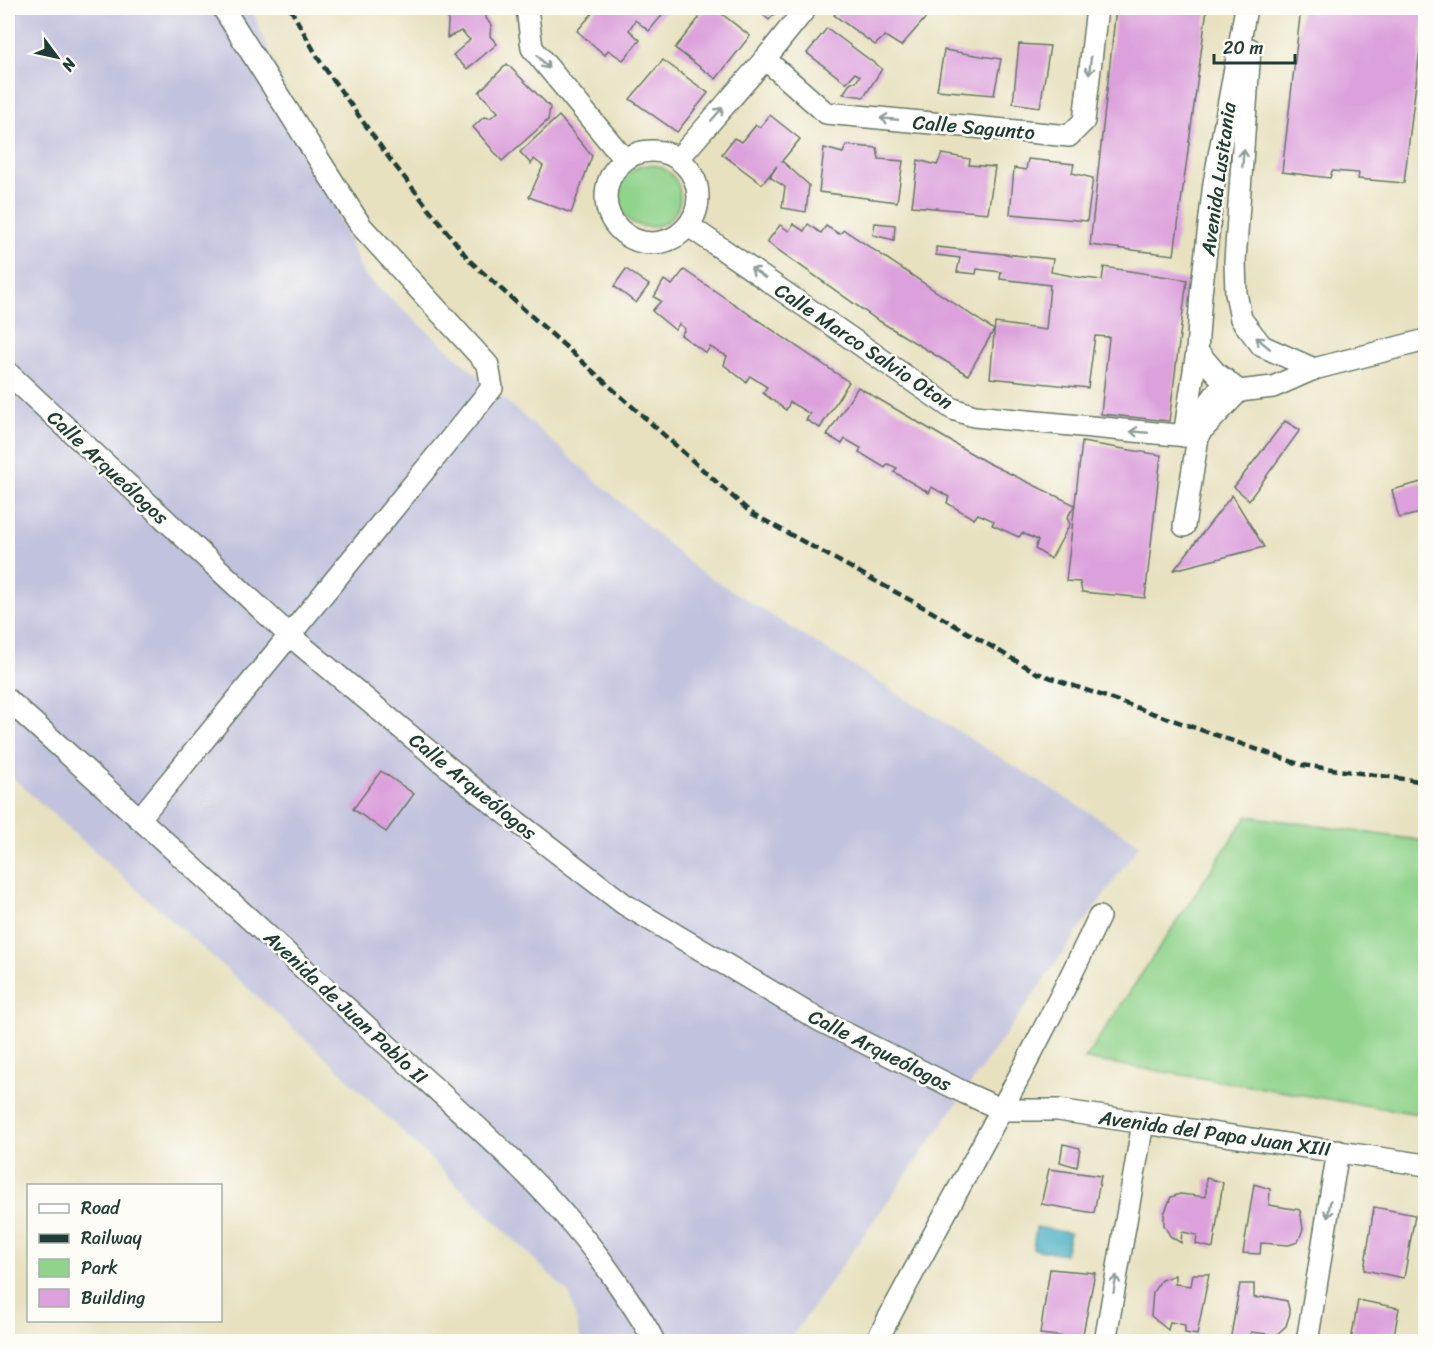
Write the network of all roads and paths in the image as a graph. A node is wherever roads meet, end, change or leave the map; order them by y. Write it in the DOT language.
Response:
graph roads {
  1 [pos="223,8"];
  2 [pos="527,8"];
  3 [pos="806,8"];
  4 [pos="1097,8"];
  5 [pos="1246,8"];
  6 [pos="1253,8"];
  7 [pos="765,59"];
  8 [pos="679,158"];
  9 [pos="624,159"];
  10 [pos="689,226"];
  11 [pos="1425,340"];
  12 [pos="1197,351"];
  13 [pos="1314,369"];
  14 [pos="8,374"];
  15 [pos="1232,386"];
  16 [pos="1193,436"];
  17 [pos="1184,526"];
  18 [pos="289,635"];
  19 [pos="8,700"];
  20 [pos="140,818"];
  21 [pos="1099,917"];
  22 [pos="1003,1110"];
  23 [pos="1143,1123"];
  24 [pos="1338,1151"];
  25 [pos="1425,1165"];
  26 [pos="654,1341"];
  27 [pos="876,1341"];
  28 [pos="1105,1341"];
  29 [pos="1307,1341"];
  1 -- 18 [label="street"];
  2 -- 9 [label="street, one-way"];
  3 -- 7 [label="street"];
  4 -- 7 [label="street, Calle Sagunto, one-way"];
  5 -- 12 [label="street, Avenida Lusitania"];
  13 -- 6 [label="street, one-way"];
  8 -- 7 [label="street, one-way"];
  8 -- 9 [label="street"];
  8 -- 10 [label="street"];
  9 -- 10 [label="street"];
  16 -- 10 [label="street, Calle Marco Salvio Oton, one-way"];
  11 -- 13 [label="street"];
  12 -- 15 [label="street"];
  12 -- 16 [label="street, Avenida Lusitania"];
  13 -- 15 [label="street"];
  14 -- 18 [label="street, Calle Arqueólogos"];
  15 -- 16 [label="street, Avenida Lusitania"];
  16 -- 17 [label="street, Avenida Lusitania"];
  18 -- 20 [label="street"];
  18 -- 22 [label="street, Calle Arqueólogos"];
  19 -- 20 [label="street, Avenida de Juan Pablo II"];
  20 -- 26 [label="street, Avenida de Juan Pablo II"];
  21 -- 22 [label="street"];
  22 -- 23 [label="street, Avenida del Papa Juan XIII"];
  22 -- 27 [label="street"];
  23 -- 24 [label="street, Avenida del Papa Juan XIII"];
  28 -- 23 [label="street, one-way"];
  24 -- 25 [label="street, Avenida del Papa Juan XIII"];
  24 -- 29 [label="street, one-way"];
}
